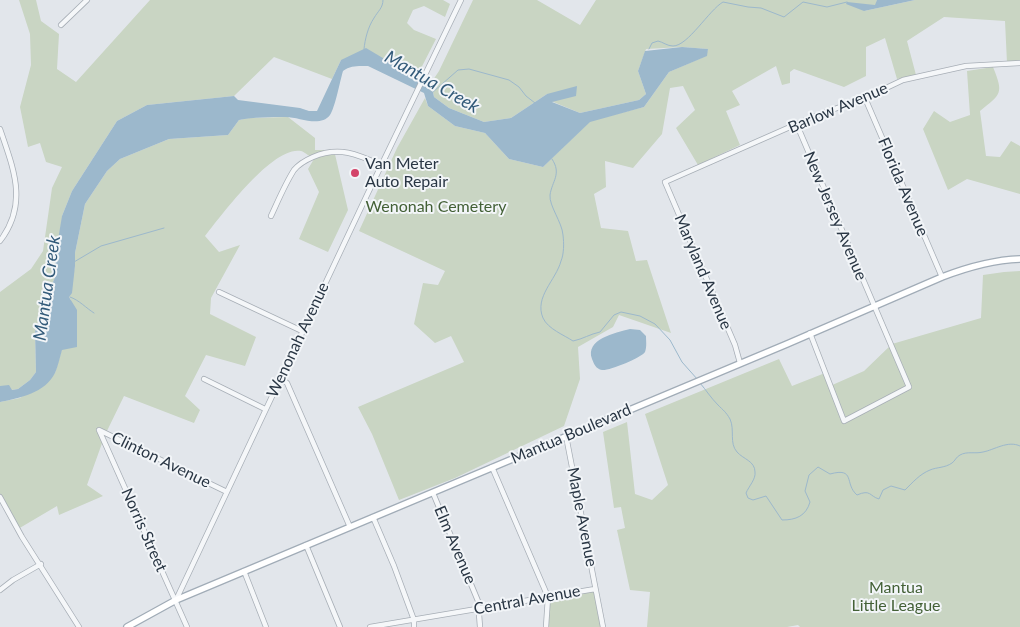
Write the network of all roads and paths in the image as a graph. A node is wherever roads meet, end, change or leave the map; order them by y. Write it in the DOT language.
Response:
graph roads {
  1 [pos="87,0"];
  2 [pos="459,1"];
  3 [pos="61,25"];
  4 [pos="1020,63"];
  5 [pos="865,98"];
  6 [pos="797,125"];
  7 [pos="0,128"];
  8 [pos="381,165"];
  9 [pos="665,182"];
  10 [pos="271,216"];
  11 [pos="0,240"];
  12 [pos="1020,258"];
  13 [pos="942,277"];
  14 [pos="219,292"];
  15 [pos="874,306"];
  16 [pos="302,331"];
  17 [pos="810,333"];
  18 [pos="740,363"];
  19 [pos="280,378"];
  20 [pos="204,379"];
  21 [pos="265,409"];
  22 [pos="100,433"];
  23 [pos="566,436"];
  24 [pos="492,467"];
  25 [pos="226,492"];
  26 [pos="433,493"];
  27 [pos="0,497"];
  28 [pos="6,508"];
  29 [pos="1,512"];
  30 [pos="375,520"];
  31 [pos="350,527"];
  32 [pos="306,545"];
  33 [pos="41,564"];
  34 [pos="244,571"];
  35 [pos="595,589"];
  36 [pos="0,590"];
  37 [pos="548,597"];
  38 [pos="176,600"];
  39 [pos="480,609"];
  40 [pos="414,620"];
  41 [pos="79,627"];
  42 [pos="127,627"];
  43 [pos="187,627"];
  44 [pos="266,627"];
  45 [pos="340,627"];
  46 [pos="370,627"];
  47 [pos="414,627"];
  48 [pos="480,627"];
  49 [pos="546,627"];
  50 [pos="603,627"];
  1 -- 3 [label="street"];
  2 -- 8 [label="street, Wenonah Avenue"];
  4 -- 5 [label="street, Barlow Avenue"];
  5 -- 6 [label="street, Barlow Avenue"];
  5 -- 13 [label="street, Florida Avenue"];
  6 -- 9 [label="street, Barlow Avenue"];
  6 -- 15 [label="street, New Jersey Avenue"];
  7 -- 11 [label="street"];
  8 -- 10 [label="street"];
  8 -- 16 [label="street, Wenonah Avenue"];
  9 -- 18 [label="street, Maryland Avenue"];
  12 -- 13 [label="main road, Mantua Boulevard"];
  13 -- 15 [label="main road, Mantua Boulevard"];
  14 -- 16 [label="street"];
  15 -- 17 [label="main road, Mantua Boulevard"];
  15 -- 17 [label="street, New Jersey Avenue"];
  16 -- 19 [label="street, Wenonah Avenue"];
  17 -- 18 [label="main road, Mantua Boulevard"];
  18 -- 23 [label="main road, Mantua Boulevard"];
  19 -- 21 [label="street, Wenonah Avenue"];
  19 -- 31 [label="street"];
  20 -- 21 [label="street"];
  21 -- 25 [label="street, Wenonah Avenue"];
  22 -- 25 [label="street, Clinton Avenue"];
  22 -- 38 [label="street, Norris Street"];
  23 -- 24 [label="main road, Mantua Boulevard"];
  23 -- 35 [label="street, Maple Avenue"];
  24 -- 26 [label="main road, Mantua Boulevard"];
  24 -- 37 [label="street"];
  25 -- 38 [label="street, Wenonah Avenue"];
  26 -- 30 [label="main road, Mantua Boulevard"];
  26 -- 39 [label="street, Elm Avenue"];
  27 -- 28 [label="street"];
  28 -- 29 [label="street"];
  28 -- 33 [label="street"];
  30 -- 31 [label="main road, Mantua Boulevard"];
  30 -- 40 [label="street"];
  31 -- 32 [label="main road, Mantua Boulevard"];
  32 -- 34 [label="main road, Mantua Boulevard"];
  32 -- 45 [label="street"];
  33 -- 36 [label="street"];
  33 -- 41 [label="street"];
  34 -- 38 [label="main road, Mantua Boulevard"];
  34 -- 44 [label="street"];
  35 -- 37 [label="street, Central Avenue"];
  35 -- 50 [label="street, Maple Avenue"];
  37 -- 39 [label="street, Central Avenue"];
  37 -- 49 [label="street"];
  38 -- 42 [label="main road, Mantua Boulevard"];
  38 -- 43 [label="street, Norris Street"];
  39 -- 40 [label="street, Central Avenue"];
  39 -- 48 [label="street, Elm Avenue"];
  40 -- 46 [label="street, Central Avenue"];
  40 -- 47 [label="street"];
}
